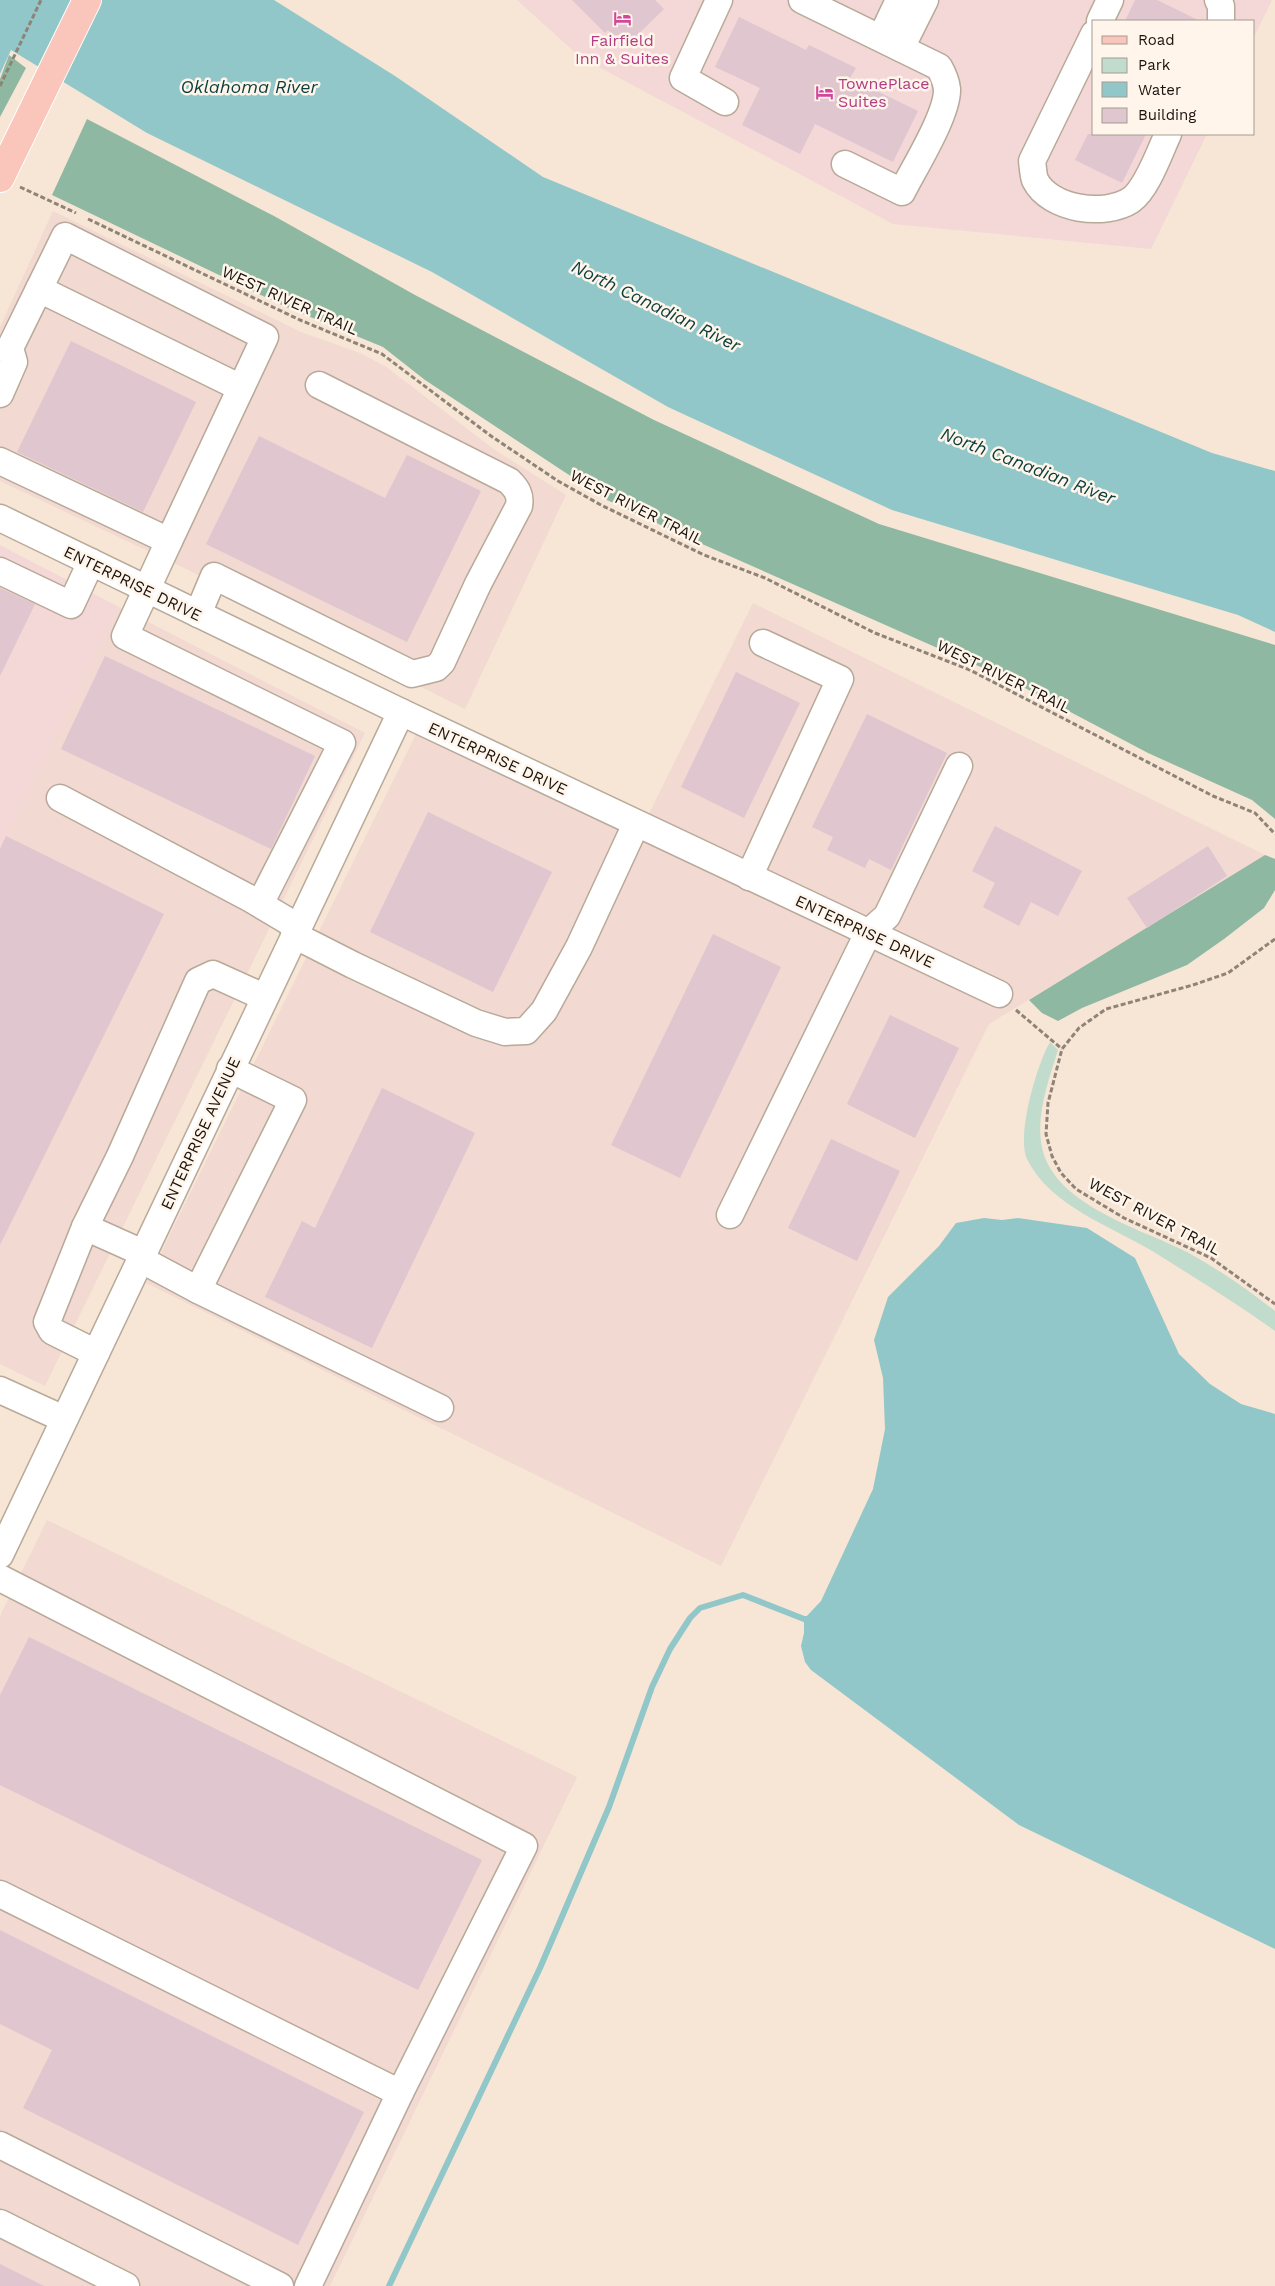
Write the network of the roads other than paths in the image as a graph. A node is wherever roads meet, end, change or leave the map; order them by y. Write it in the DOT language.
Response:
graph roads {
  1 [pos="87,0"];
  2 [pos="719,0"];
  3 [pos="802,0"];
  4 [pos="899,0"];
  5 [pos="926,0"];
  6 [pos="1110,0"];
  7 [pos="1218,0"];
  8 [pos="1100,20"];
  9 [pos="1221,20"];
  10 [pos="1092,38"];
  11 [pos="891,43"];
  12 [pos="725,102"];
  13 [pos="1168,135"];
  14 [pos="845,164"];
  15 [pos="9,182"];
  16 [pos="39,289"];
  17 [pos="319,385"];
  18 [pos="241,388"];
  19 [pos="0,394"];
  20 [pos="0,461"];
  21 [pos="0,518"];
  22 [pos="169,541"];
  23 [pos="91,562"];
  24 [pos="0,571"];
  25 [pos="147,589"];
  26 [pos="198,614"];
  27 [pos="763,643"];
  28 [pos="412,674"];
  29 [pos="398,711"];
  30 [pos="959,766"];
  31 [pos="60,798"];
  32 [pos="636,824"];
  33 [pos="749,877"];
  34 [pos="260,904"];
  35 [pos="296,931"];
  36 [pos="868,933"];
  37 [pos="999,994"];
  38 [pos="264,997"];
  39 [pos="230,1070"];
  40 [pos="730,1215"];
  41 [pos="85,1227"];
  42 [pos="142,1256"];
  43 [pos="198,1290"];
  44 [pos="96,1353"];
  45 [pos="0,1390"];
  46 [pos="440,1408"];
  47 [pos="64,1419"];
  48 [pos="0,1555"];
  49 [pos="0,1578"];
  50 [pos="0,1894"];
  51 [pos="400,2093"];
  52 [pos="0,2145"];
  53 [pos="0,2223"];
  54 [pos="126,2286"];
  55 [pos="280,2286"];
  56 [pos="308,2286"];
  1 -- 15 [label="main road"];
  2 -- 12 [label="street"];
  3 -- 11 [label="street"];
  4 -- 11 [label="street"];
  5 -- 11 [label="street"];
  6 -- 8 [label="street"];
  7 -- 9 [label="street"];
  10 -- 13 [label="street"];
  11 -- 14 [label="street"];
  16 -- 18 [label="street"];
  16 -- 18 [label="street"];
  16 -- 19 [label="street"];
  17 -- 28 [label="street"];
  18 -- 22 [label="street"];
  20 -- 22 [label="street"];
  21 -- 23 [label="street, ENTERPRISE DRIVE"];
  22 -- 25 [label="street"];
  23 -- 24 [label="street"];
  23 -- 25 [label="street, ENTERPRISE DRIVE"];
  25 -- 26 [label="street, ENTERPRISE DRIVE"];
  25 -- 34 [label="street"];
  26 -- 28 [label="street"];
  26 -- 29 [label="street, ENTERPRISE DRIVE"];
  27 -- 33 [label="street"];
  28 -- 29 [label="street, ENTERPRISE AVENUE"];
  29 -- 32 [label="street, ENTERPRISE DRIVE"];
  29 -- 35 [label="street, ENTERPRISE AVENUE"];
  30 -- 36 [label="street"];
  31 -- 34 [label="street"];
  32 -- 33 [label="street, ENTERPRISE DRIVE"];
  32 -- 35 [label="street"];
  33 -- 36 [label="street, ENTERPRISE DRIVE"];
  34 -- 35 [label="street"];
  35 -- 38 [label="street, ENTERPRISE AVENUE"];
  36 -- 37 [label="street, ENTERPRISE DRIVE"];
  36 -- 40 [label="street"];
  38 -- 39 [label="street, ENTERPRISE AVENUE"];
  38 -- 41 [label="street"];
  39 -- 42 [label="street, ENTERPRISE AVENUE"];
  39 -- 43 [label="street"];
  41 -- 42 [label="street"];
  41 -- 44 [label="street"];
  42 -- 43 [label="street"];
  42 -- 44 [label="street, ENTERPRISE AVENUE"];
  43 -- 46 [label="street"];
  44 -- 47 [label="street, ENTERPRISE AVENUE"];
  45 -- 47 [label="street"];
  47 -- 48 [label="street, ENTERPRISE AVENUE"];
  49 -- 51 [label="street"];
  50 -- 51 [label="street"];
  51 -- 56 [label="street"];
  52 -- 55 [label="street"];
  53 -- 54 [label="street"];
}
